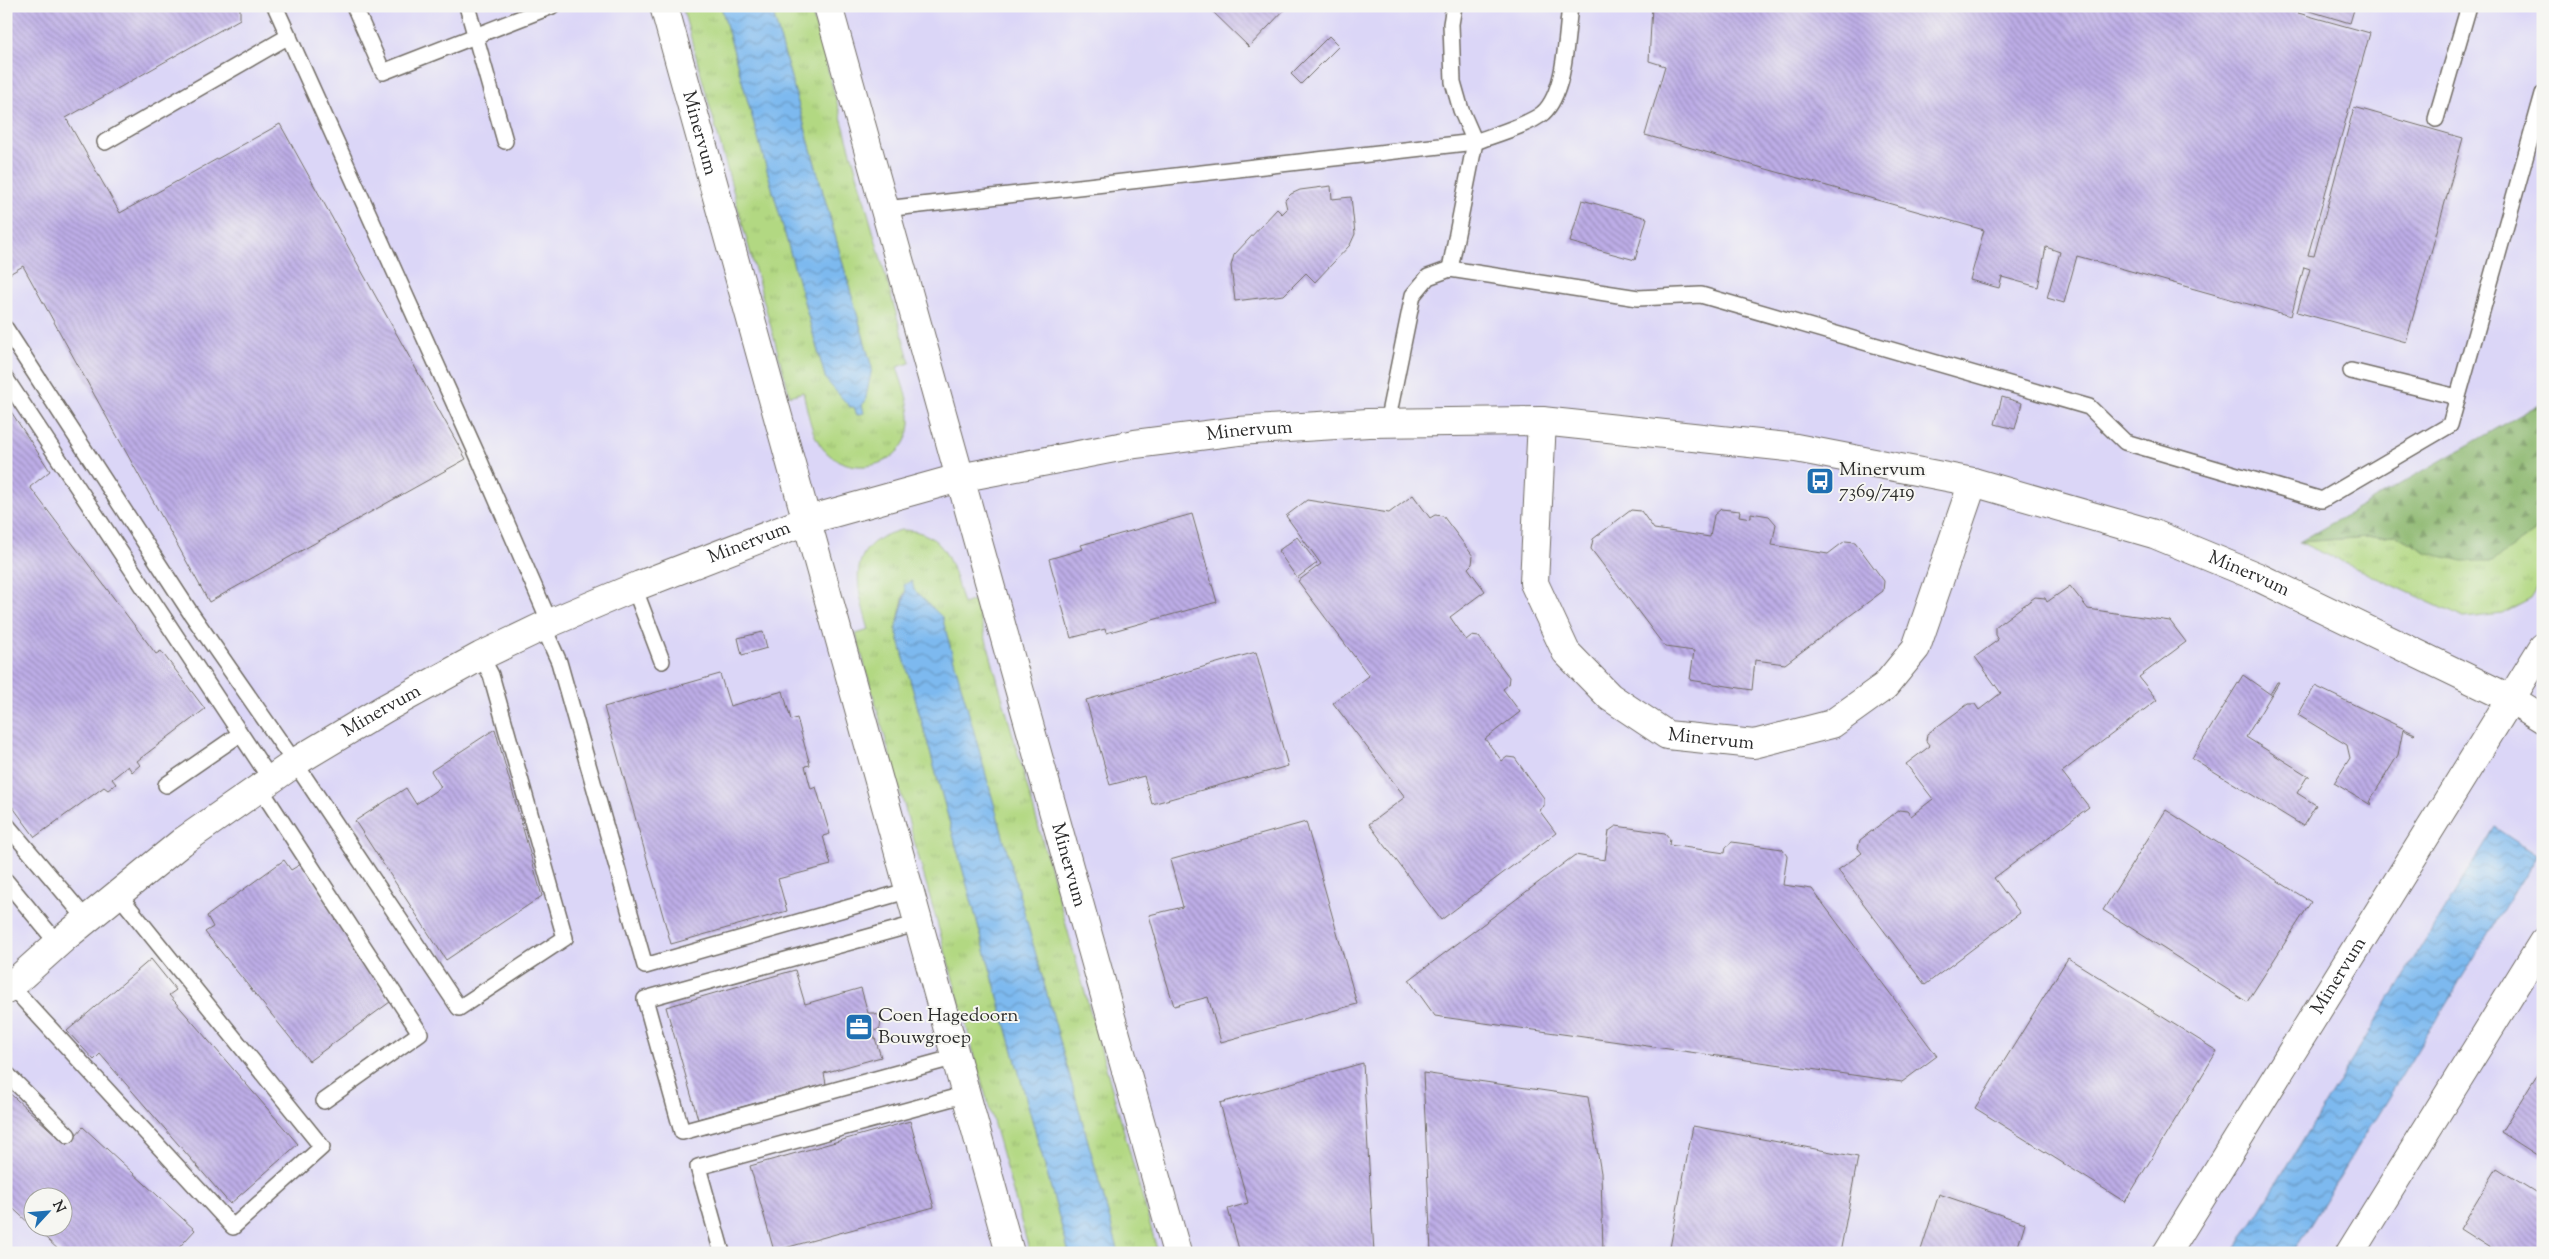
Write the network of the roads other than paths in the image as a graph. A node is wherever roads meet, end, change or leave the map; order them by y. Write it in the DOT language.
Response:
graph roads {
  1 [pos="275,6"];
  2 [pos="354,6"];
  3 [pos="467,6"];
  4 [pos="552,6"];
  5 [pos="664,6"];
  6 [pos="828,6"];
  7 [pos="1454,6"];
  8 [pos="1570,6"];
  9 [pos="2469,6"];
  10 [pos="289,36"];
  11 [pos="476,36"];
  12 [pos="2543,94"];
  13 [pos="2436,119"];
  14 [pos="506,141"];
  15 [pos="105,142"];
  16 [pos="1475,142"];
  17 [pos="885,209"];
  18 [pos="1450,269"];
  19 [pos="6,329"];
  20 [pos="2351,371"];
  21 [pos="6,380"];
  22 [pos="2458,397"];
  23 [pos="1542,421"];
  24 [pos="1387,423"];
  25 [pos="959,478"];
  26 [pos="1973,482"];
  27 [pos="808,520"];
  28 [pos="634,587"];
  29 [pos="546,624"];
  30 [pos="2543,647"];
  31 [pos="480,656"];
  32 [pos="662,661"];
  33 [pos="2511,699"];
  34 [pos="2543,720"];
  35 [pos="240,734"];
  36 [pos="295,763"];
  37 [pos="265,784"];
  38 [pos="166,785"];
  39 [pos="6,824"];
  40 [pos="6,881"];
  41 [pos="910,890"];
  42 [pos="118,894"];
  43 [pos="87,920"];
  44 [pos="919,923"];
  45 [pos="2543,942"];
  46 [pos="58,944"];
  47 [pos="8,988"];
  48 [pos="956,1057"];
  49 [pos="6,1073"];
  50 [pos="967,1094"];
  51 [pos="324,1101"];
  52 [pos="68,1135"];
  53 [pos="722,1253"];
  54 [pos="1010,1253"];
  55 [pos="1177,1253"];
  56 [pos="2167,1253"];
  57 [pos="2350,1253"];
  1 -- 10 [label="lane"];
  2 -- 11 [label="lane"];
  3 -- 11 [label="lane"];
  4 -- 11 [label="lane"];
  5 -- 27 [label="street, Minervum"];
  6 -- 17 [label="street, Minervum"];
  7 -- 16 [label="lane"];
  8 -- 16 [label="lane"];
  9 -- 13 [label="lane"];
  10 -- 15 [label="lane"];
  10 -- 29 [label="lane"];
  11 -- 14 [label="lane"];
  12 -- 22 [label="lane"];
  16 -- 17 [label="lane"];
  16 -- 18 [label="lane"];
  17 -- 25 [label="street, Minervum"];
  18 -- 22 [label="lane"];
  18 -- 24 [label="lane"];
  19 -- 36 [label="lane"];
  20 -- 22 [label="lane"];
  21 -- 35 [label="lane"];
  23 -- 24 [label="street, Minervum"];
  23 -- 26 [label="street, Minervum"];
  23 -- 26 [label="street, Minervum"];
  24 -- 25 [label="street, Minervum"];
  25 -- 27 [label="street, Minervum"];
  25 -- 55 [label="street, Minervum"];
  26 -- 33 [label="street, Minervum"];
  27 -- 28 [label="street, Minervum"];
  27 -- 41 [label="street, Minervum"];
  28 -- 29 [label="street, Minervum"];
  28 -- 32 [label="lane"];
  29 -- 31 [label="street, Minervum"];
  29 -- 41 [label="lane"];
  30 -- 33 [label="street, Minervum"];
  31 -- 36 [label="street, Minervum"];
  31 -- 36 [label="lane"];
  33 -- 34 [label="street, Minervum"];
  33 -- 56 [label="street, Minervum"];
  35 -- 37 [label="lane"];
  35 -- 38 [label="lane"];
  36 -- 37 [label="street, Minervum"];
  37 -- 42 [label="street, Minervum"];
  37 -- 51 [label="lane"];
  39 -- 43 [label="lane"];
  40 -- 46 [label="lane"];
  41 -- 44 [label="street, Minervum"];
  42 -- 43 [label="street, Minervum"];
  42 -- 47 [label="lane"];
  43 -- 46 [label="street, Minervum"];
  44 -- 48 [label="street, Minervum"];
  44 -- 48 [label="lane"];
  45 -- 57 [label="street"];
  46 -- 47 [label="street, Minervum"];
  48 -- 50 [label="street, Minervum"];
  49 -- 52 [label="lane"];
  50 -- 53 [label="lane"];
  50 -- 54 [label="street, Minervum"];
}
